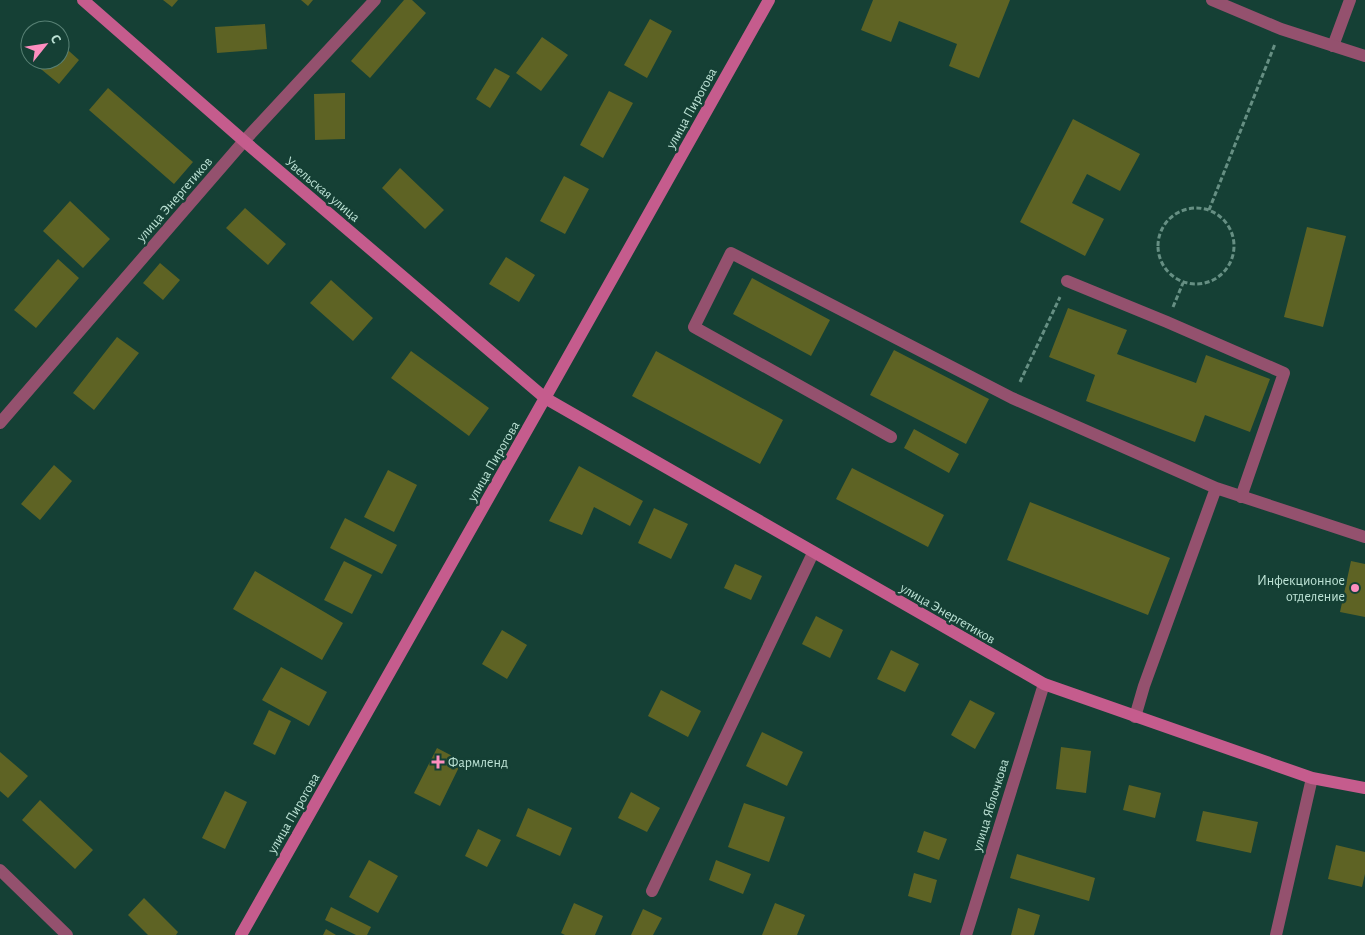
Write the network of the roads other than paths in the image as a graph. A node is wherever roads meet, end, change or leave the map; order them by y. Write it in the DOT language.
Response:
graph roads {
  1 [pos="82,0"];
  2 [pos="375,0"];
  3 [pos="768,0"];
  4 [pos="1212,0"];
  5 [pos="1350,0"];
  6 [pos="1333,46"];
  7 [pos="1365,56"];
  8 [pos="244,141"];
  9 [pos="1067,281"];
  10 [pos="545,398"];
  11 [pos="0,423"];
  12 [pos="891,437"];
  13 [pos="1216,488"];
  14 [pos="1241,497"];
  15 [pos="1365,537"];
  16 [pos="813,553"];
  17 [pos="1044,684"];
  18 [pos="1135,717"];
  19 [pos="1312,778"];
  20 [pos="1365,788"];
  21 [pos="0,870"];
  22 [pos="652,891"];
  23 [pos="67,935"];
  24 [pos="241,935"];
  25 [pos="966,935"];
  26 [pos="1276,935"];
  1 -- 8 [label="street, Увельская улица"];
  2 -- 8 [label="street, улица Энергетиков"];
  3 -- 10 [label="street, улица Пирогова"];
  4 -- 6 [label="street"];
  5 -- 6 [label="street"];
  6 -- 7 [label="street"];
  8 -- 10 [label="street, Увельская улица"];
  8 -- 11 [label="street, улица Энергетиков"];
  9 -- 14 [label="street"];
  10 -- 16 [label="street, улица Энергетиков"];
  10 -- 24 [label="street, улица Пирогова"];
  12 -- 13 [label="street"];
  13 -- 14 [label="street"];
  13 -- 18 [label="street"];
  14 -- 15 [label="street"];
  16 -- 17 [label="street, улица Энергетиков"];
  16 -- 22 [label="street"];
  17 -- 18 [label="street, улица Энергетиков"];
  17 -- 25 [label="street, улица Яблочкова"];
  18 -- 19 [label="street, улица Энергетиков"];
  19 -- 20 [label="street, улица Энергетиков"];
  19 -- 26 [label="street"];
  21 -- 23 [label="street"];
}
